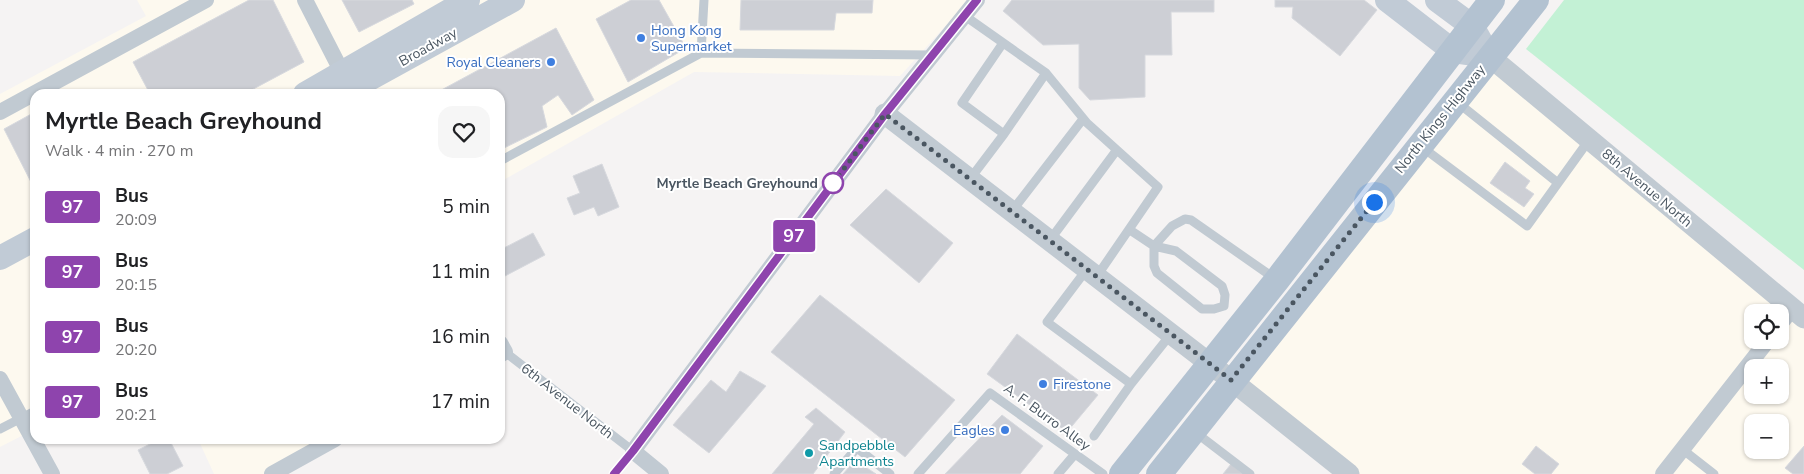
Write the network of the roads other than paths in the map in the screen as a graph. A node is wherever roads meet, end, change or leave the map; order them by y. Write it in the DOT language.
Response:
graph roads {
  1 [pos="206,0"];
  2 [pos="305,0"];
  3 [pos="468,0"];
  4 [pos="514,0"];
  5 [pos="704,0"];
  6 [pos="977,0"];
  7 [pos="1387,0"];
  8 [pos="1437,0"];
  9 [pos="1492,0"];
  10 [pos="1536,0"];
  11 [pos="965,16"];
  12 [pos="1472,26"];
  13 [pos="1003,43"];
  14 [pos="1453,51"];
  15 [pos="701,53"];
  16 [pos="933,55"];
  17 [pos="1490,56"];
  18 [pos="1046,73"];
  19 [pos="347,88"];
  20 [pos="42,89"];
  21 [pos="30,96"];
  22 [pos="1455,100"];
  23 [pos="0,112"];
  24 [pos="885,114"];
  25 [pos="1083,120"];
  26 [pos="1004,134"];
  27 [pos="1589,140"];
  28 [pos="1419,145"];
  29 [pos="1116,151"];
  30 [pos="505,158"];
  31 [pos="970,179"];
  32 [pos="1558,183"];
  33 [pos="1012,211"];
  34 [pos="1130,230"];
  35 [pos="1050,240"];
  36 [pos="30,242"];
  37 [pos="1154,246"];
  38 [pos="0,258"];
  39 [pos="30,260"];
  40 [pos="1092,273"];
  41 [pos="0,276"];
  42 [pos="1277,280"];
  43 [pos="1233,315"];
  44 [pos="1792,317"];
  45 [pos="1171,334"];
  46 [pos="1761,349"];
  47 [pos="505,352"];
  48 [pos="1210,364"];
  49 [pos="0,379"];
  50 [pos="1231,380"];
  51 [pos="1131,384"];
  52 [pos="28,414"];
  53 [pos="0,429"];
  54 [pos="1192,430"];
  55 [pos="1094,436"];
  56 [pos="40,444"];
  57 [pos="326,444"];
  58 [pos="1682,449"];
  59 [pos="633,451"];
  60 [pos="1075,454"];
  61 [pos="1165,472"];
  62 [pos="52,474"];
  63 [pos="272,474"];
  64 [pos="614,474"];
  65 [pos="661,474"];
  66 [pos="834,474"];
  67 [pos="890,474"];
  68 [pos="918,474"];
  69 [pos="1058,474"];
  70 [pos="1103,474"];
  71 [pos="1122,474"];
  72 [pos="1250,474"];
  73 [pos="1349,474"];
  74 [pos="1662,474"];
  75 [pos="1714,474"];
  1 -- 20 [label="street"];
  2 -- 19 [label="street"];
  3 -- 19 [label="main road, Broadway"];
  4 -- 19 [label="main road, Broadway"];
  5 -- 15 [label="lane"];
  6 -- 11 [label="street"];
  7 -- 14 [label="main road"];
  8 -- 12 [label="main road"];
  9 -- 12 [label="main road"];
  10 -- 17 [label="main road, North Kings Highway"];
  11 -- 13 [label="lane"];
  11 -- 16 [label="street"];
  12 -- 14 [label="main road"];
  12 -- 17 [label="main road"];
  13 -- 18 [label="lane"];
  13 -- 26 [label="lane"];
  14 -- 17 [label="main road"];
  14 -- 42 [label="main road"];
  15 -- 16 [label="lane"];
  15 -- 30 [label="lane"];
  16 -- 24 [label="street"];
  17 -- 22 [label="main road, North Kings Highway"];
  17 -- 27 [label="street, 8th Avenue North"];
  18 -- 25 [label="lane"];
  18 -- 26 [label="lane"];
  21 -- 23 [label="street"];
  22 -- 28 [label="main road, North Kings Highway"];
  22 -- 32 [label="lane"];
  24 -- 31 [label="street"];
  24 -- 59 [label="street"];
  25 -- 29 [label="lane"];
  25 -- 33 [label="lane"];
  26 -- 31 [label="lane"];
  27 -- 32 [label="lane"];
  27 -- 44 [label="street, 8th Avenue North"];
  28 -- 32 [label="lane"];
  28 -- 50 [label="main road, North Kings Highway"];
  29 -- 34 [label="lane"];
  29 -- 35 [label="lane"];
  31 -- 33 [label="street"];
  33 -- 35 [label="street"];
  34 -- 37 [label="lane"];
  34 -- 40 [label="lane"];
  35 -- 40 [label="street"];
  36 -- 38 [label="main road"];
  37 -- 42 [label="lane"];
  37 -- 43 [label="lane"];
  37 -- 43 [label="lane"];
  39 -- 41 [label="main road"];
  40 -- 45 [label="street"];
  40 -- 51 [label="lane"];
  42 -- 43 [label="main road"];
  43 -- 48 [label="main road"];
  45 -- 48 [label="street"];
  45 -- 51 [label="lane"];
  46 -- 58 [label="street"];
  47 -- 59 [label="lane, 6th Avenue North"];
  48 -- 50 [label="street"];
  48 -- 71 [label="main road"];
  49 -- 52 [label="street"];
  50 -- 54 [label="main road, North Kings Highway"];
  50 -- 73 [label="street"];
  51 -- 55 [label="lane"];
  52 -- 53 [label="lane"];
  54 -- 61 [label="main road, North Kings Highway"];
  54 -- 72 [label="lane"];
  56 -- 62 [label="street"];
  57 -- 63 [label="street"];
  58 -- 74 [label="street"];
  58 -- 75 [label="lane"];
  59 -- 64 [label="lane"];
  59 -- 65 [label="street, 6th Avenue North"];
  60 -- 68 [label="lane, A. F. Burro Alley"];
  60 -- 69 [label="lane"];
  60 -- 70 [label="lane, A. F. Burro Alley"];
  66 -- 67 [label="lane"];
}
